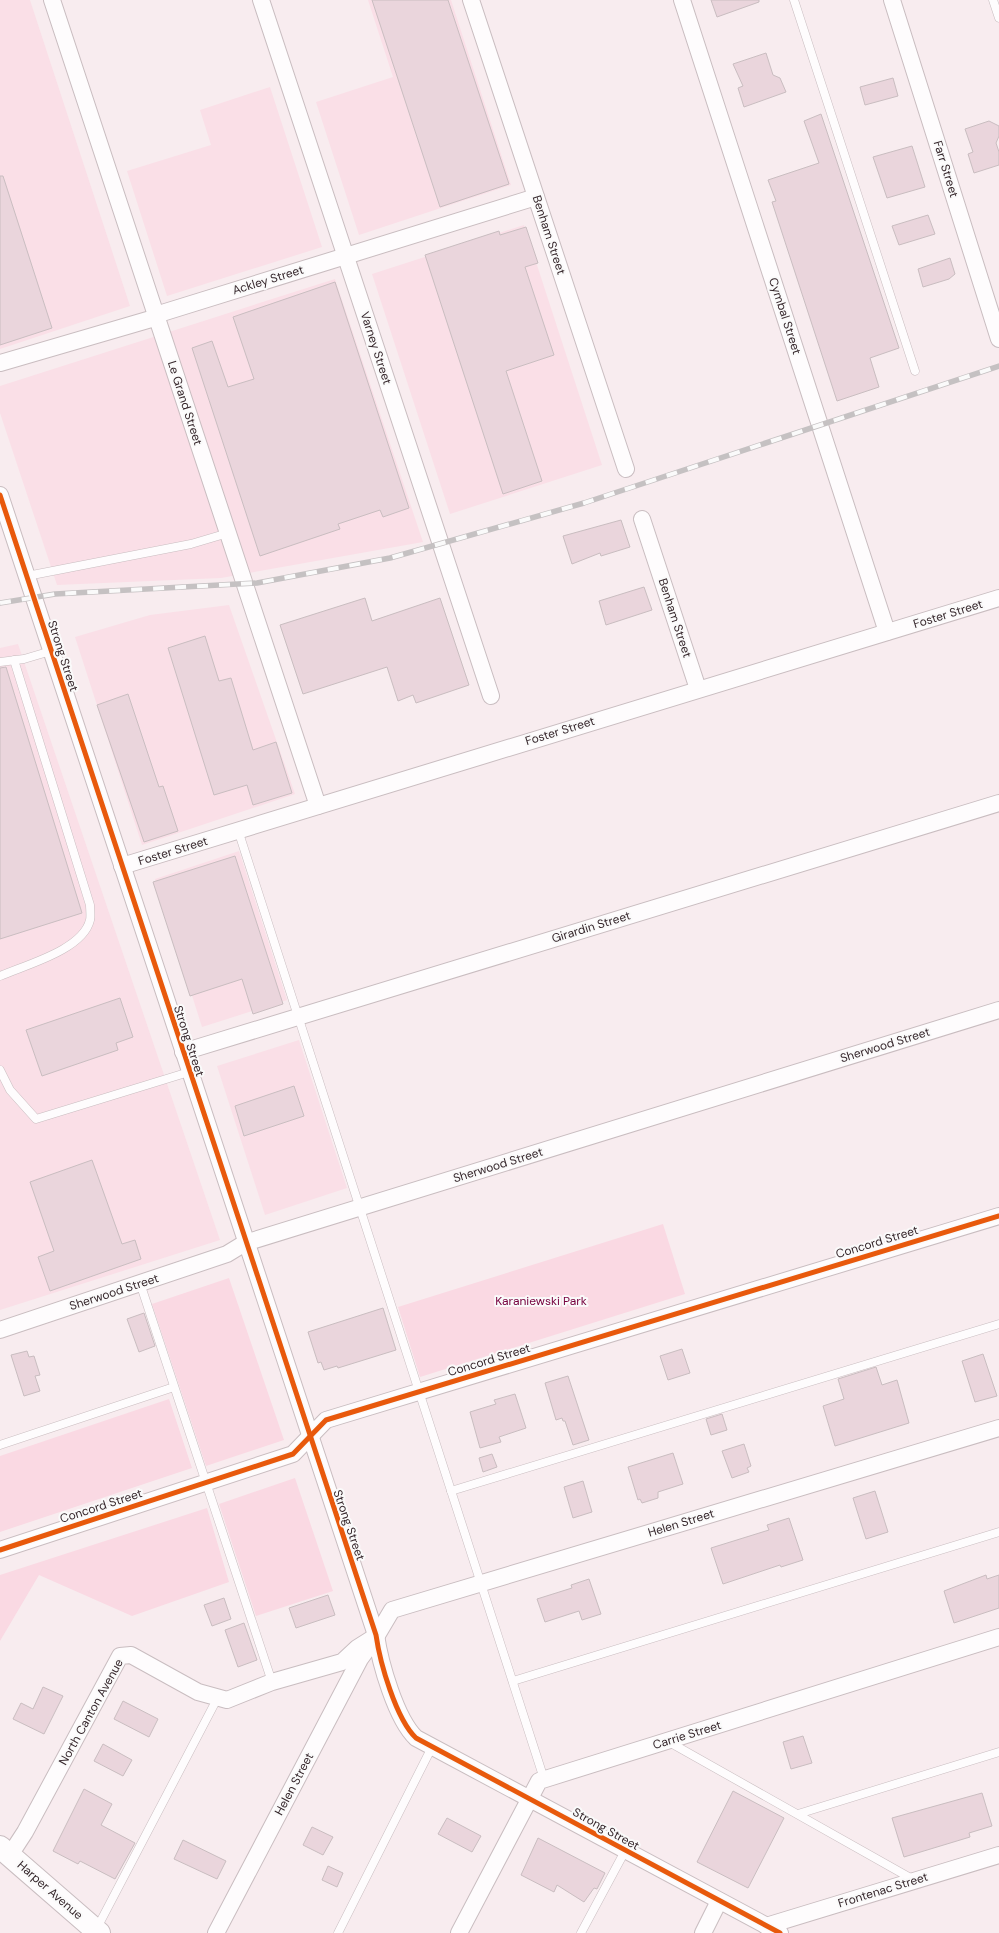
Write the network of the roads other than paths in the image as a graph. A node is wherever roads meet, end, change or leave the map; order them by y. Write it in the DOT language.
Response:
graph roads {
  1 [pos="52,0"];
  2 [pos="261,0"];
  3 [pos="471,0"];
  4 [pos="682,0"];
  5 [pos="794,0"];
  6 [pos="892,0"];
  7 [pos="993,0"];
  8 [pos="999,18"];
  9 [pos="536,197"];
  10 [pos="345,256"];
  11 [pos="156,316"];
  12 [pos="999,339"];
  13 [pos="0,363"];
  14 [pos="915,371"];
  15 [pos="626,469"];
  16 [pos="0,495"];
  17 [pos="642,519"];
  18 [pos="228,533"];
  19 [pos="27,576"];
  20 [pos="999,598"];
  21 [pos="887,632"];
  22 [pos="51,651"];
  23 [pos="14,660"];
  24 [pos="0,662"];
  25 [pos="698,689"];
  26 [pos="490,696"];
  27 [pos="999,803"];
  28 [pos="318,806"];
  29 [pos="238,830"];
  30 [pos="122,866"];
  31 [pos="0,976"];
  32 [pos="999,1010"];
  33 [pos="298,1017"];
  34 [pos="182,1052"];
  35 [pos="0,1070"];
  36 [pos="189,1072"];
  37 [pos="359,1208"];
  38 [pos="999,1216"];
  39 [pos="245,1243"];
  40 [pos="140,1283"];
  41 [pos="999,1324"];
  42 [pos="0,1330"];
  43 [pos="174,1387"];
  44 [pos="418,1392"];
  45 [pos="999,1428"];
  46 [pos="309,1437"];
  47 [pos="0,1445"];
  48 [pos="206,1482"];
  49 [pos="451,1491"];
  50 [pos="999,1532"];
  51 [pos="0,1550"];
  52 [pos="482,1584"];
  53 [pos="376,1636"];
  54 [pos="999,1637"];
  55 [pos="513,1680"];
  56 [pos="272,1682"];
  57 [pos="217,1699"];
  58 [pos="667,1741"];
  59 [pos="432,1747"];
  60 [pos="999,1752"];
  61 [pos="544,1779"];
  62 [pos="529,1798"];
  63 [pos="798,1814"];
  64 [pos="5,1851"];
  65 [pos="625,1851"];
  66 [pos="999,1855"];
  67 [pos="915,1880"];
  68 [pos="719,1901"];
  69 [pos="773,1929"];
  70 [pos="97,1931"];
  71 [pos="216,1933"];
  72 [pos="338,1933"];
  73 [pos="459,1933"];
  74 [pos="581,1933"];
  75 [pos="703,1933"];
  1 -- 11 [label="street, Le Grand Street"];
  2 -- 10 [label="street, Varney Street"];
  3 -- 9 [label="street, Benham Street"];
  4 -- 21 [label="street, Cymbal Street"];
  5 -- 14 [label="lane"];
  6 -- 12 [label="street, Farr Street"];
  7 -- 8 [label="lane"];
  9 -- 10 [label="street, Ackley Street"];
  9 -- 15 [label="street, Benham Street"];
  10 -- 11 [label="street, Ackley Street"];
  10 -- 26 [label="street, Varney Street"];
  11 -- 13 [label="street, Ackley Street"];
  11 -- 18 [label="street, Le Grand Street"];
  16 -- 19 [label="street, Strong Street"];
  17 -- 25 [label="street, Benham Street"];
  18 -- 19 [label="lane"];
  18 -- 28 [label="street, Le Grand Street"];
  19 -- 22 [label="street, Strong Street"];
  20 -- 21 [label="street, Foster Street"];
  21 -- 25 [label="street, Foster Street"];
  22 -- 23 [label="lane"];
  22 -- 30 [label="street, Strong Street"];
  23 -- 24 [label="lane"];
  23 -- 31 [label="lane"];
  25 -- 28 [label="street, Foster Street"];
  27 -- 33 [label="street, Girardin Street"];
  28 -- 29 [label="street, Foster Street"];
  29 -- 30 [label="street, Foster Street"];
  29 -- 33 [label="lane"];
  30 -- 34 [label="street, Strong Street"];
  32 -- 37 [label="street, Sherwood Street"];
  33 -- 34 [label="street, Girardin Street"];
  33 -- 37 [label="lane"];
  34 -- 36 [label="street, Strong Street"];
  35 -- 36 [label="lane"];
  36 -- 39 [label="street, Strong Street"];
  37 -- 39 [label="street, Sherwood Street"];
  37 -- 44 [label="lane"];
  38 -- 44 [label="street, Concord Street"];
  39 -- 40 [label="street, Sherwood Street"];
  39 -- 46 [label="street, Strong Street"];
  40 -- 42 [label="street, Sherwood Street"];
  40 -- 43 [label="lane"];
  41 -- 49 [label="lane"];
  43 -- 47 [label="lane"];
  43 -- 48 [label="lane"];
  44 -- 46 [label="street, Concord Street"];
  44 -- 49 [label="lane"];
  45 -- 52 [label="street, Helen Street"];
  46 -- 48 [label="street, Concord Street"];
  46 -- 53 [label="street, Strong Street"];
  48 -- 51 [label="street, Concord Street"];
  48 -- 56 [label="lane"];
  49 -- 52 [label="lane"];
  50 -- 55 [label="lane"];
  52 -- 53 [label="street, Helen Street"];
  52 -- 55 [label="lane"];
  53 -- 56 [label="street, North Canton Avenue"];
  53 -- 59 [label="street, Strong Street"];
  53 -- 71 [label="street, Helen Street"];
  54 -- 58 [label="street, Carrie Street"];
  55 -- 61 [label="lane"];
  56 -- 57 [label="street, North Canton Avenue"];
  57 -- 64 [label="street, North Canton Avenue"];
  57 -- 70 [label="lane"];
  58 -- 61 [label="street, Carrie Street"];
  58 -- 63 [label="lane"];
  59 -- 62 [label="street, Strong Street"];
  59 -- 72 [label="lane"];
  60 -- 63 [label="lane"];
  61 -- 62 [label="street"];
  62 -- 65 [label="street, Strong Street"];
  62 -- 73 [label="street"];
  63 -- 67 [label="lane"];
  64 -- 70 [label="street, Harper Avenue"];
  65 -- 68 [label="street, Strong Street"];
  65 -- 74 [label="lane"];
  66 -- 67 [label="street, Frontenac Street"];
  67 -- 69 [label="street, Frontenac Street"];
  68 -- 69 [label="street, Strong Street"];
  68 -- 75 [label="street"];
}
